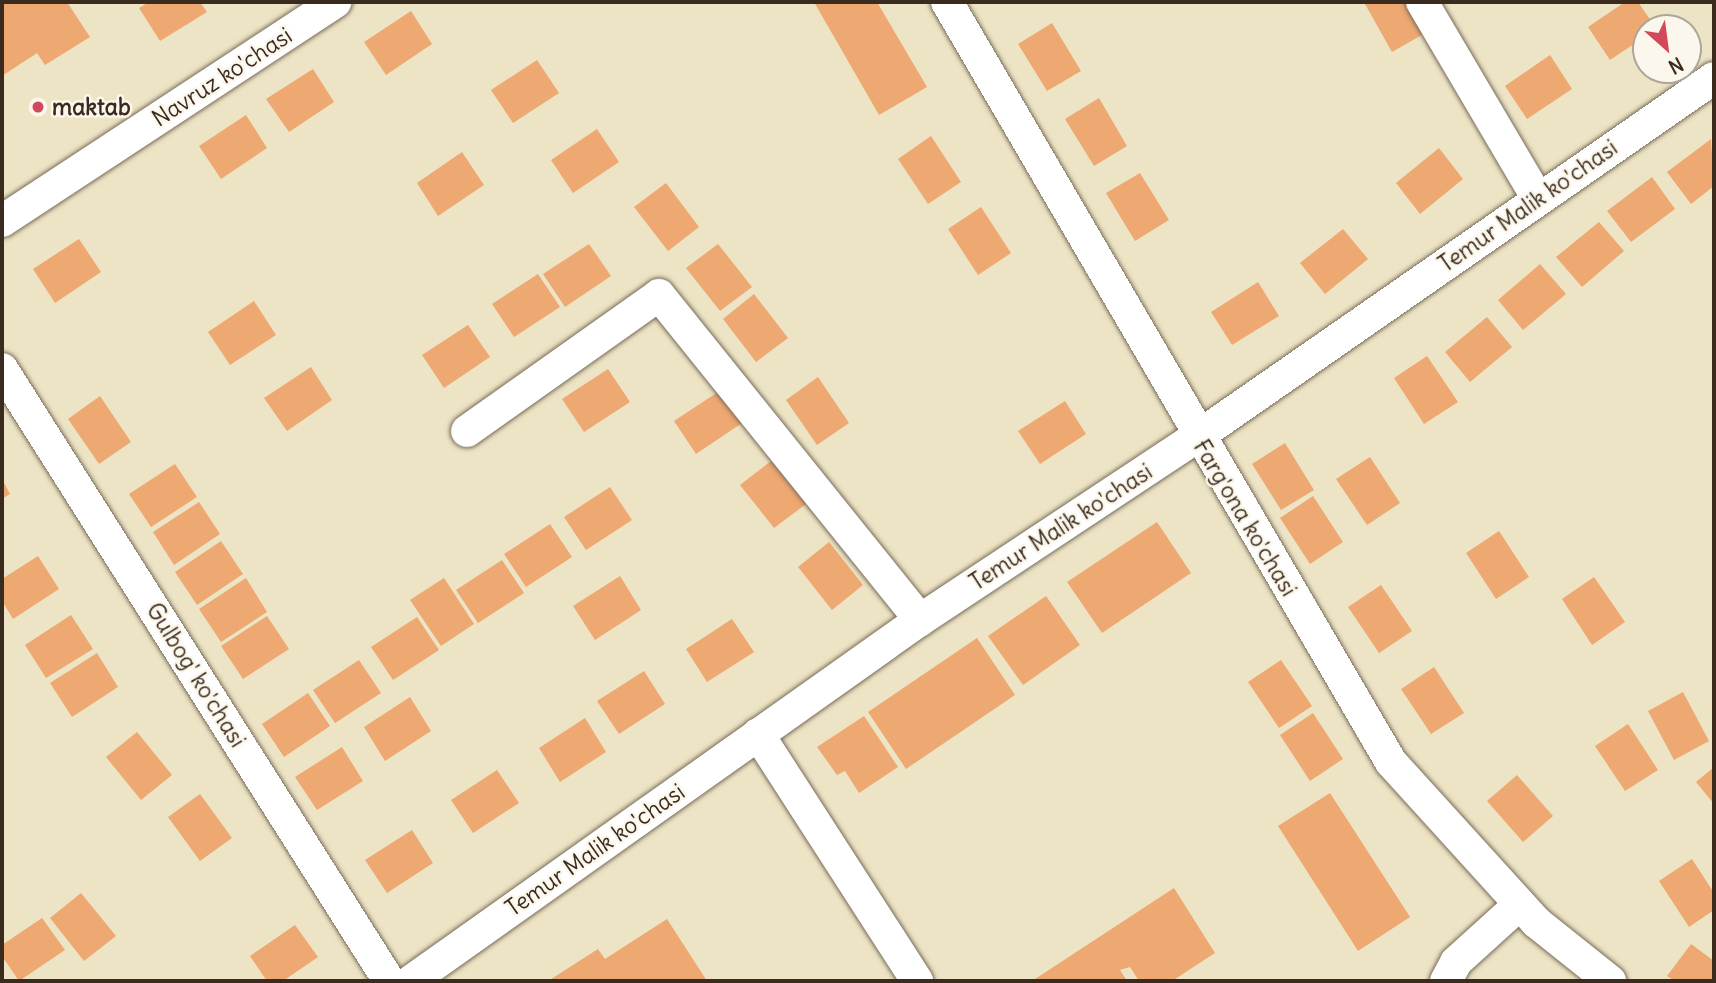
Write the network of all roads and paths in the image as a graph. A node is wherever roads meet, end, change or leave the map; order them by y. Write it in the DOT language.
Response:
graph roads {
  1 [pos="336,2"];
  2 [pos="947,2"];
  3 [pos="1422,2"];
  4 [pos="1714,78"];
  5 [pos="1538,199"];
  6 [pos="2,221"];
  7 [pos="2,369"];
  8 [pos="467,431"];
  9 [pos="1197,437"];
  10 [pos="920,620"];
  11 [pos="758,734"];
  12 [pos="1520,904"];
  13 [pos="389,981"];
  14 [pos="411,981"];
  15 [pos="917,981"];
  16 [pos="1446,981"];
  17 [pos="1610,981"];
  1 -- 6 [label="street, Navruz ko'chasi"];
  2 -- 9 [label="street, Farg'ona ko'chasi"];
  3 -- 5 [label="street"];
  4 -- 5 [label="street, Temur Malik ko'chasi"];
  5 -- 9 [label="street, Temur Malik ko'chasi"];
  7 -- 13 [label="street, Gulbog' ko'chasi"];
  8 -- 10 [label="street"];
  9 -- 10 [label="street, Temur Malik ko'chasi"];
  9 -- 12 [label="street, Farg'ona ko'chasi"];
  10 -- 11 [label="street, Temur Malik ko'chasi"];
  11 -- 14 [label="street, Temur Malik ko'chasi"];
  11 -- 15 [label="street"];
  12 -- 16 [label="street"];
  12 -- 17 [label="street, Farg'ona ko'chasi"];
}
